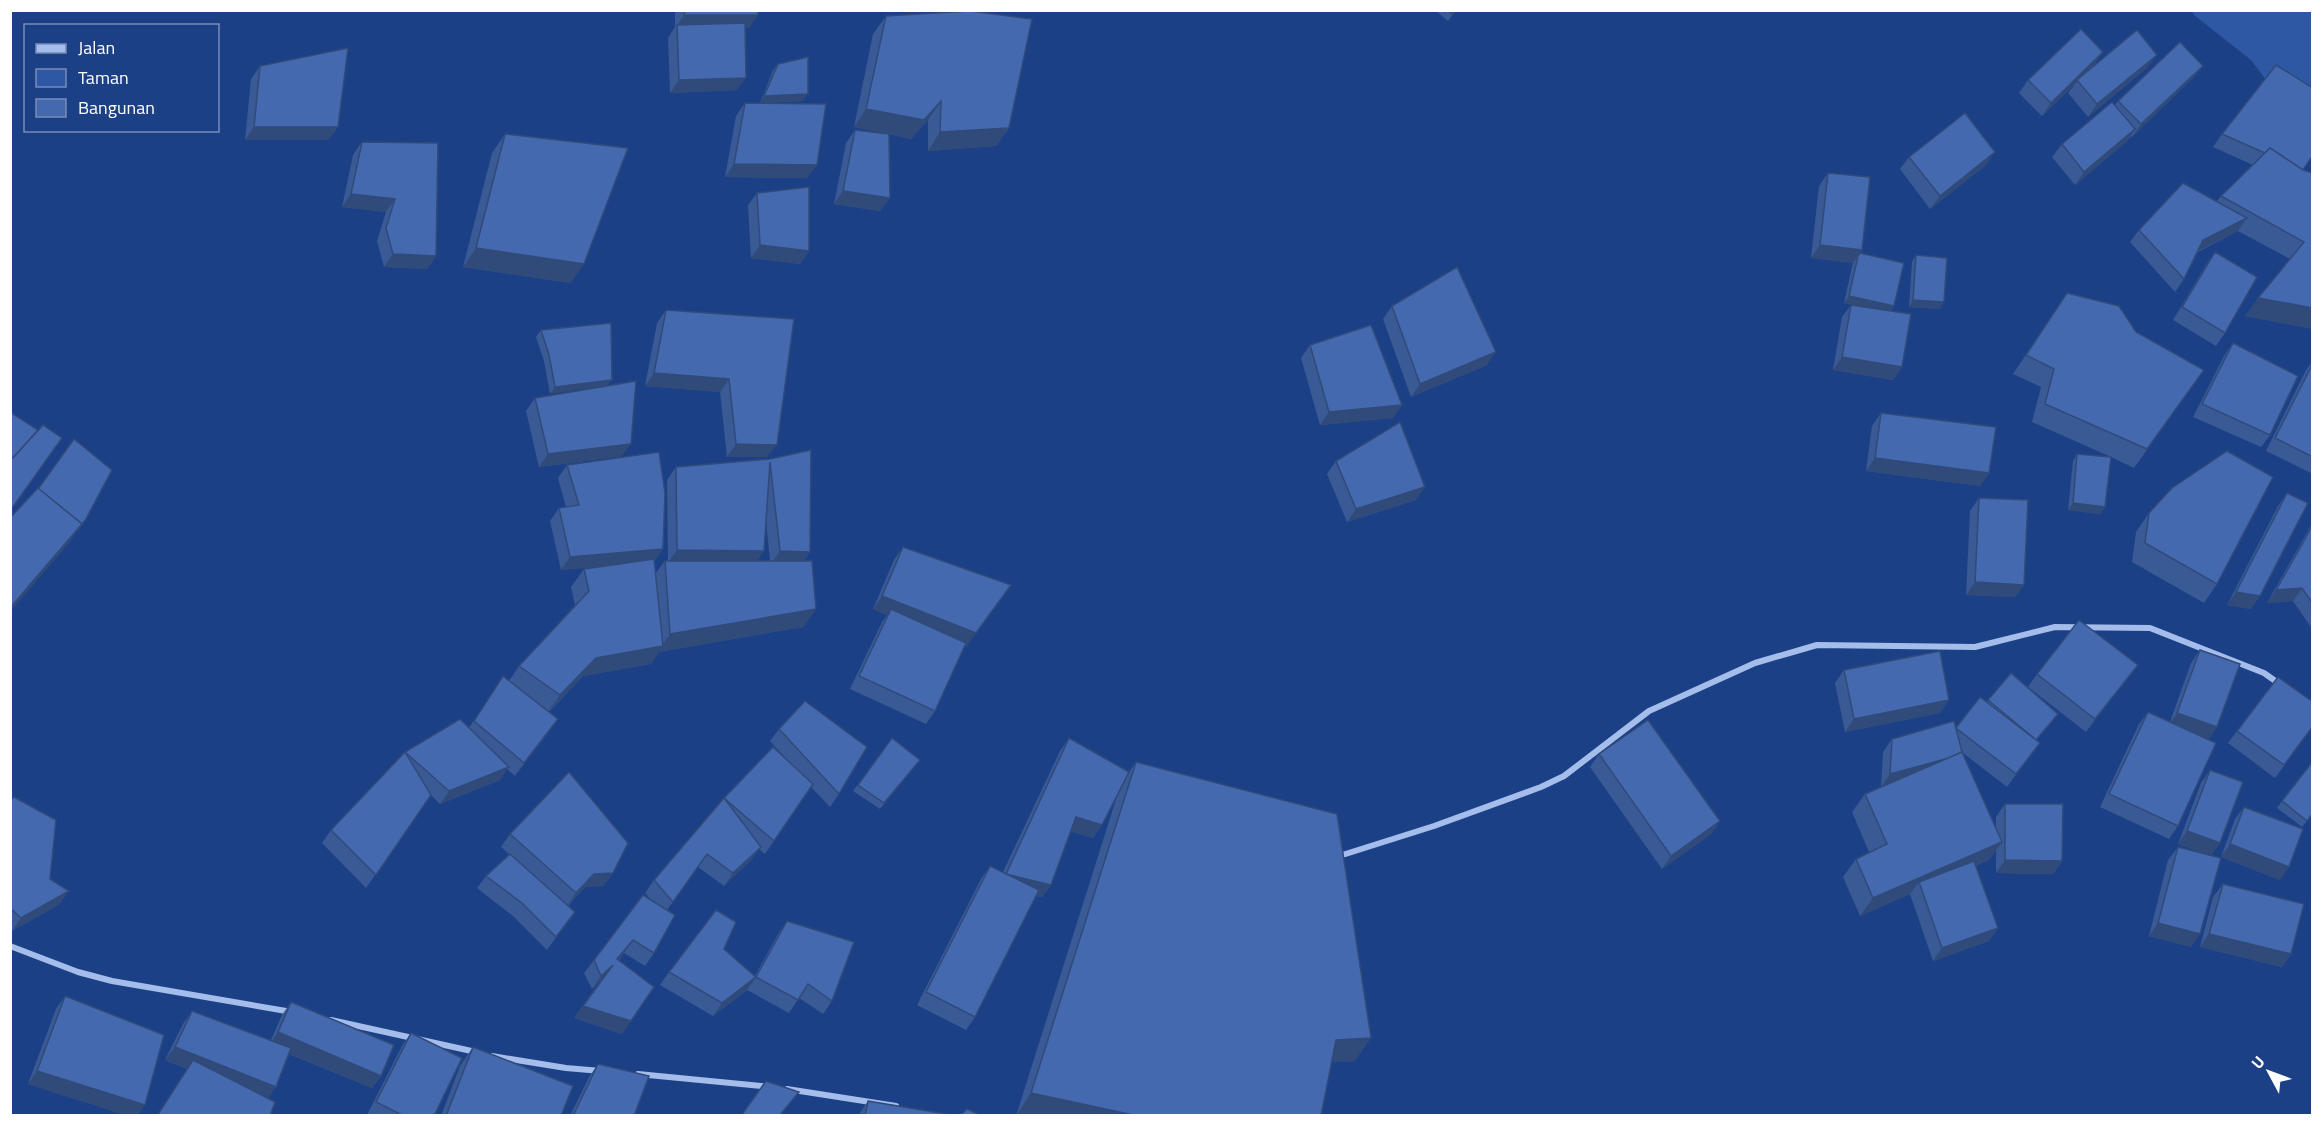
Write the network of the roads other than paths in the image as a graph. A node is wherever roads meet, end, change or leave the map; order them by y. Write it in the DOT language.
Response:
graph roads {
  1 [pos="2283,687"];
  2 [pos="1329,859"];
  3 [pos="10,946"];
  4 [pos="300,1013"];
  5 [pos="322,1018"];
  6 [pos="613,1072"];
  7 [pos="625,1073"];
  8 [pos="899,1107"];
  1 -- 2 [label="street"];
  3 -- 4 [label="street"];
  5 -- 6 [label="street"];
  7 -- 8 [label="street"];
}
